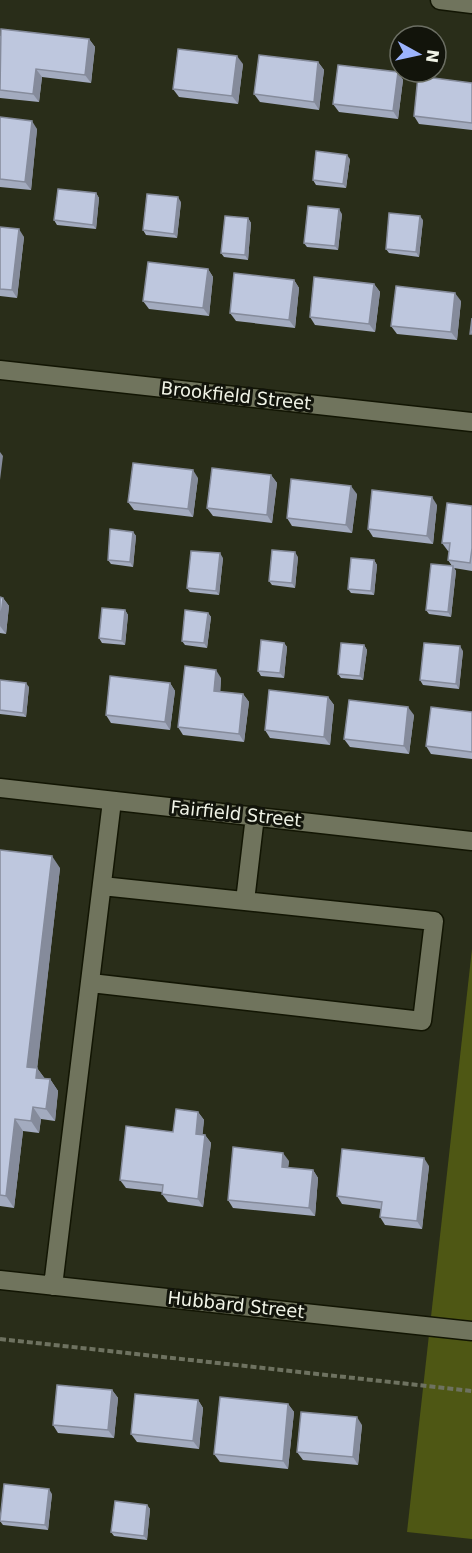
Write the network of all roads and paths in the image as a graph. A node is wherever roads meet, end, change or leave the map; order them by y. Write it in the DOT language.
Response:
graph roads {
  1 [pos="440,0"];
  2 [pos="472,4"];
  3 [pos="0,370"];
  4 [pos="472,422"];
  5 [pos="0,788"];
  6 [pos="112,801"];
  7 [pos="255,816"];
  8 [pos="472,841"];
  9 [pos="102,886"];
  10 [pos="245,901"];
  11 [pos="91,983"];
  12 [pos="0,1280"];
  13 [pos="52,1286"];
  14 [pos="472,1331"];
  15 [pos="0,1339"];
  16 [pos="472,1391"];
  1 -- 2 [label="street"];
  3 -- 4 [label="street, Brookfield Street"];
  5 -- 6 [label="street, Fairfield Street"];
  6 -- 7 [label="street, Fairfield Street"];
  6 -- 9 [label="street"];
  7 -- 8 [label="street, Fairfield Street"];
  7 -- 10 [label="street"];
  9 -- 10 [label="street"];
  9 -- 11 [label="street"];
  10 -- 11 [label="street"];
  11 -- 13 [label="street"];
  12 -- 13 [label="street, Hubbard Street"];
  13 -- 14 [label="street, Hubbard Street"];
  15 -- 16 [label="path"];
}
